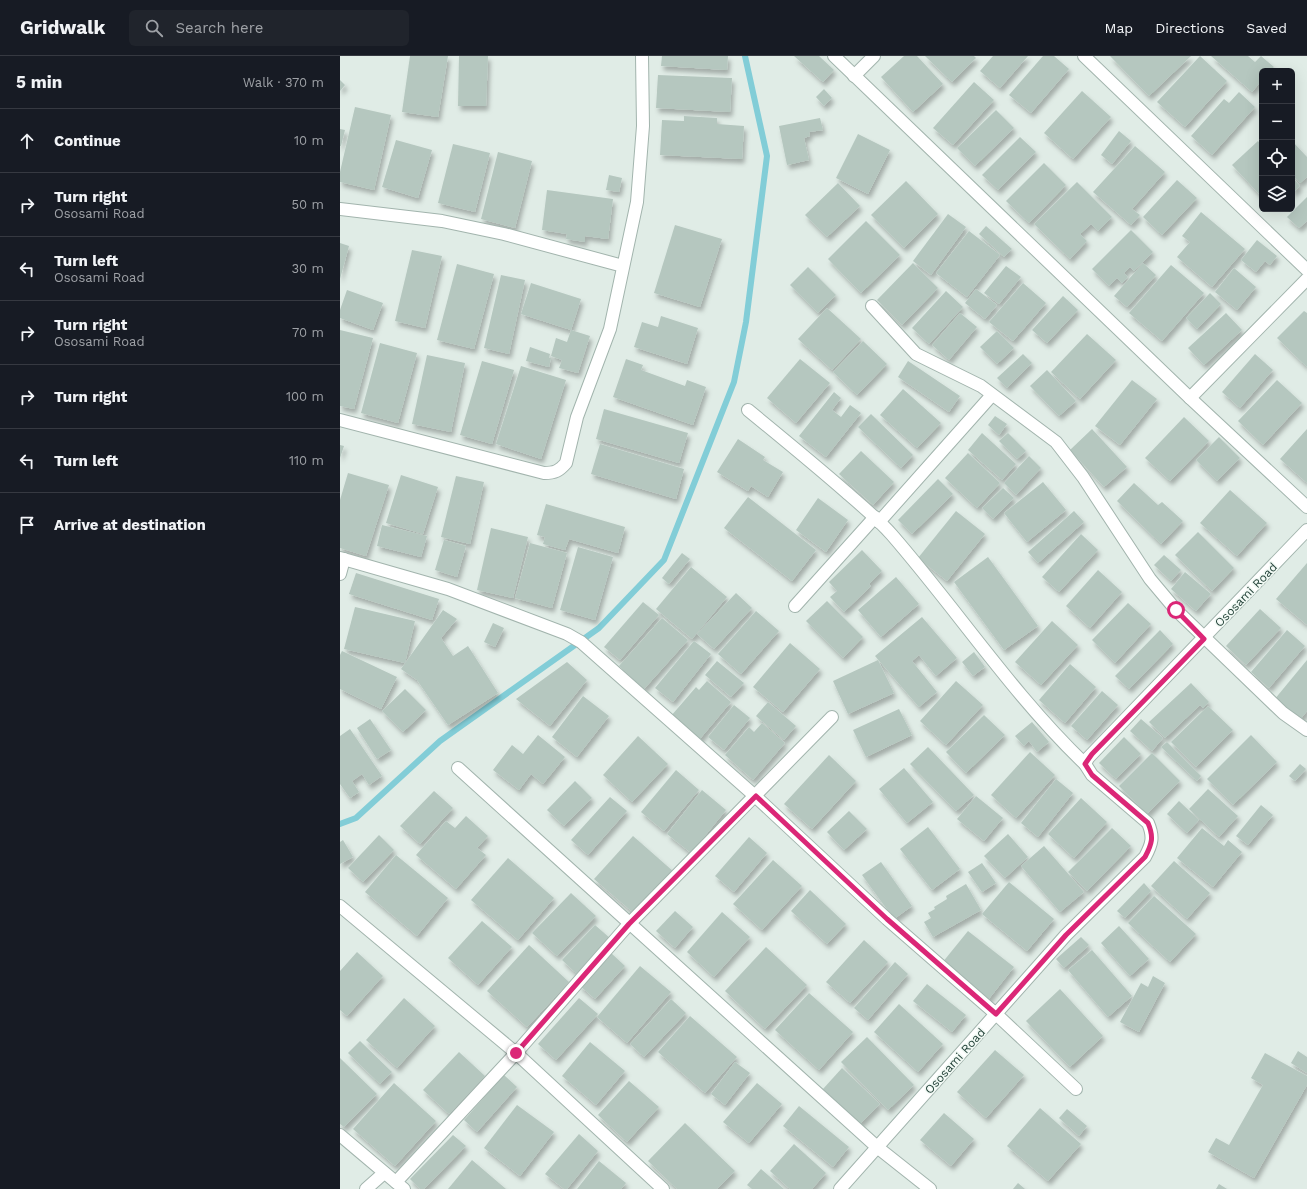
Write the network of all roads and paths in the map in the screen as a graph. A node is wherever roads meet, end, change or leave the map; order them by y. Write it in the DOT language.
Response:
graph roads {
  1 [pos="642,56"];
  2 [pos="834,56"];
  3 [pos="874,56"];
  4 [pos="1084,56"];
  5 [pos="854,76"];
  6 [pos="340,209"];
  7 [pos="623,266"];
  8 [pos="1307,270"];
  9 [pos="1307,279"];
  10 [pos="872,306"];
  11 [pos="992,395"];
  12 [pos="1190,398"];
  13 [pos="748,410"];
  14 [pos="340,420"];
  15 [pos="1307,507"];
  16 [pos="877,519"];
  17 [pos="1307,530"];
  18 [pos="342,558"];
  19 [pos="340,574"];
  20 [pos="795,606"];
  21 [pos="1204,639"];
  22 [pos="832,717"];
  23 [pos="1307,730"];
  24 [pos="1085,764"];
  25 [pos="458,768"];
  26 [pos="756,796"];
  27 [pos="340,906"];
  28 [pos="629,924"];
  29 [pos="996,1014"];
  30 [pos="516,1053"];
  31 [pos="1076,1089"];
  32 [pos="340,1135"];
  33 [pos="877,1147"];
  34 [pos="384,1173"];
  35 [pos="400,1185"];
  36 [pos="366,1189"];
  37 [pos="663,1189"];
  38 [pos="840,1189"];
  39 [pos="930,1189"];
  1 -- 7 [label="street"];
  2 -- 5 [label="street"];
  3 -- 5 [label="street"];
  4 -- 8 [label="street"];
  5 -- 12 [label="street"];
  6 -- 7 [label="street"];
  7 -- 14 [label="street"];
  9 -- 12 [label="street"];
  10 -- 11 [label="street"];
  11 -- 16 [label="street"];
  11 -- 21 [label="street"];
  12 -- 15 [label="street"];
  13 -- 16 [label="street"];
  16 -- 20 [label="street"];
  16 -- 24 [label="street"];
  17 -- 21 [label="street, Ososami Road"];
  18 -- 19 [label="street"];
  18 -- 26 [label="street"];
  21 -- 23 [label="street"];
  21 -- 24 [label="street, Ososami Road"];
  22 -- 26 [label="street"];
  24 -- 29 [label="street, Ososami Road"];
  25 -- 28 [label="street"];
  26 -- 28 [label="street"];
  26 -- 29 [label="street"];
  27 -- 30 [label="street"];
  28 -- 30 [label="street"];
  28 -- 33 [label="street"];
  29 -- 31 [label="street"];
  29 -- 33 [label="street, Ososami Road"];
  30 -- 35 [label="street"];
  30 -- 37 [label="street"];
  32 -- 34 [label="street"];
  33 -- 38 [label="street, Ososami Road"];
  33 -- 39 [label="street"];
  34 -- 35 [label="street"];
  34 -- 36 [label="street"];
}
